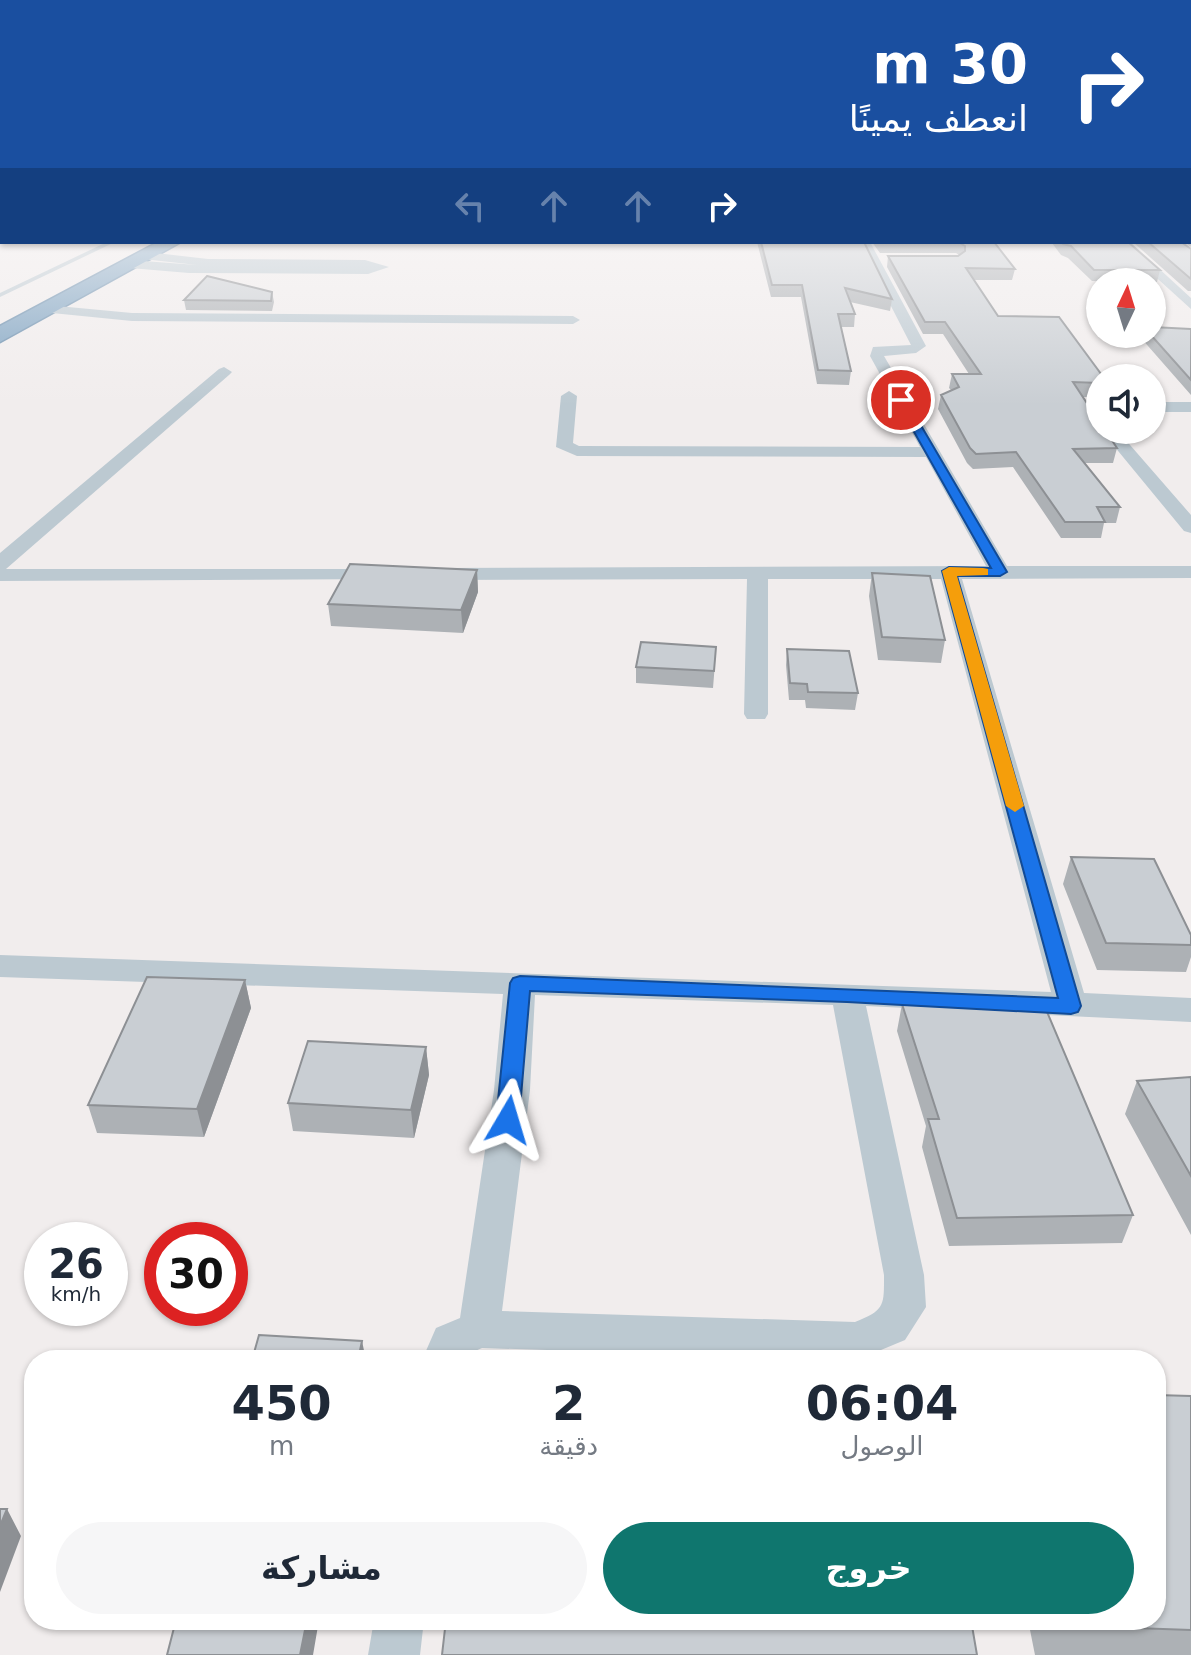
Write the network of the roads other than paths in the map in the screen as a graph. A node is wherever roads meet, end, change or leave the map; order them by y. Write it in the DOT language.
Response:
graph roads {
  1 [pos="92,251"];
  2 [pos="872,251"];
  3 [pos="1133,251"];
  4 [pos="140,254"];
  5 [pos="285,263"];
  6 [pos="0,295"];
  7 [pos="1191,305"];
  8 [pos="47,309"];
  9 [pos="0,317"];
  10 [pos="573,320"];
  11 [pos="0,335"];
  12 [pos="224,372"];
  13 [pos="569,396"];
  14 [pos="1166,407"];
  15 [pos="1191,407"];
  16 [pos="1120,444"];
  17 [pos="931,452"];
  18 [pos="1191,527"];
  19 [pos="0,564"];
  20 [pos="949,571"];
  21 [pos="758,572"];
  22 [pos="1000,572"];
  23 [pos="1191,572"];
  24 [pos="0,575"];
  25 [pos="756,714"];
  26 [pos="0,966"];
  27 [pos="520,983"];
  28 [pos="847,994"];
  29 [pos="1071,1006"];
  30 [pos="1191,1010"];
  31 [pos="479,1329"];
  32 [pos="447,1350"];
  33 [pos="398,1630"];
  34 [pos="394,1655"];
  1 -- 6 [label="lane"];
  2 -- 17 [label="street"];
  3 -- 7 [label="street"];
  4 -- 5 [label="street"];
  4 -- 8 [label="highway"];
  4 -- 9 [label="highway"];
  5 -- 5 [label="street"];
  8 -- 10 [label="street"];
  8 -- 11 [label="highway"];
  12 -- 19 [label="street"];
  13 -- 17 [label="street"];
  14 -- 15 [label="street"];
  16 -- 18 [label="street"];
  17 -- 22 [label="street"];
  20 -- 21 [label="street"];
  20 -- 22 [label="street"];
  20 -- 29 [label="street"];
  21 -- 24 [label="street"];
  21 -- 25 [label="street"];
  22 -- 23 [label="street"];
  26 -- 27 [label="street"];
  27 -- 28 [label="street"];
  27 -- 31 [label="street"];
  28 -- 29 [label="street"];
  28 -- 31 [label="street"];
  29 -- 30 [label="street"];
  31 -- 32 [label="street"];
  33 -- 34 [label="street"];
}
